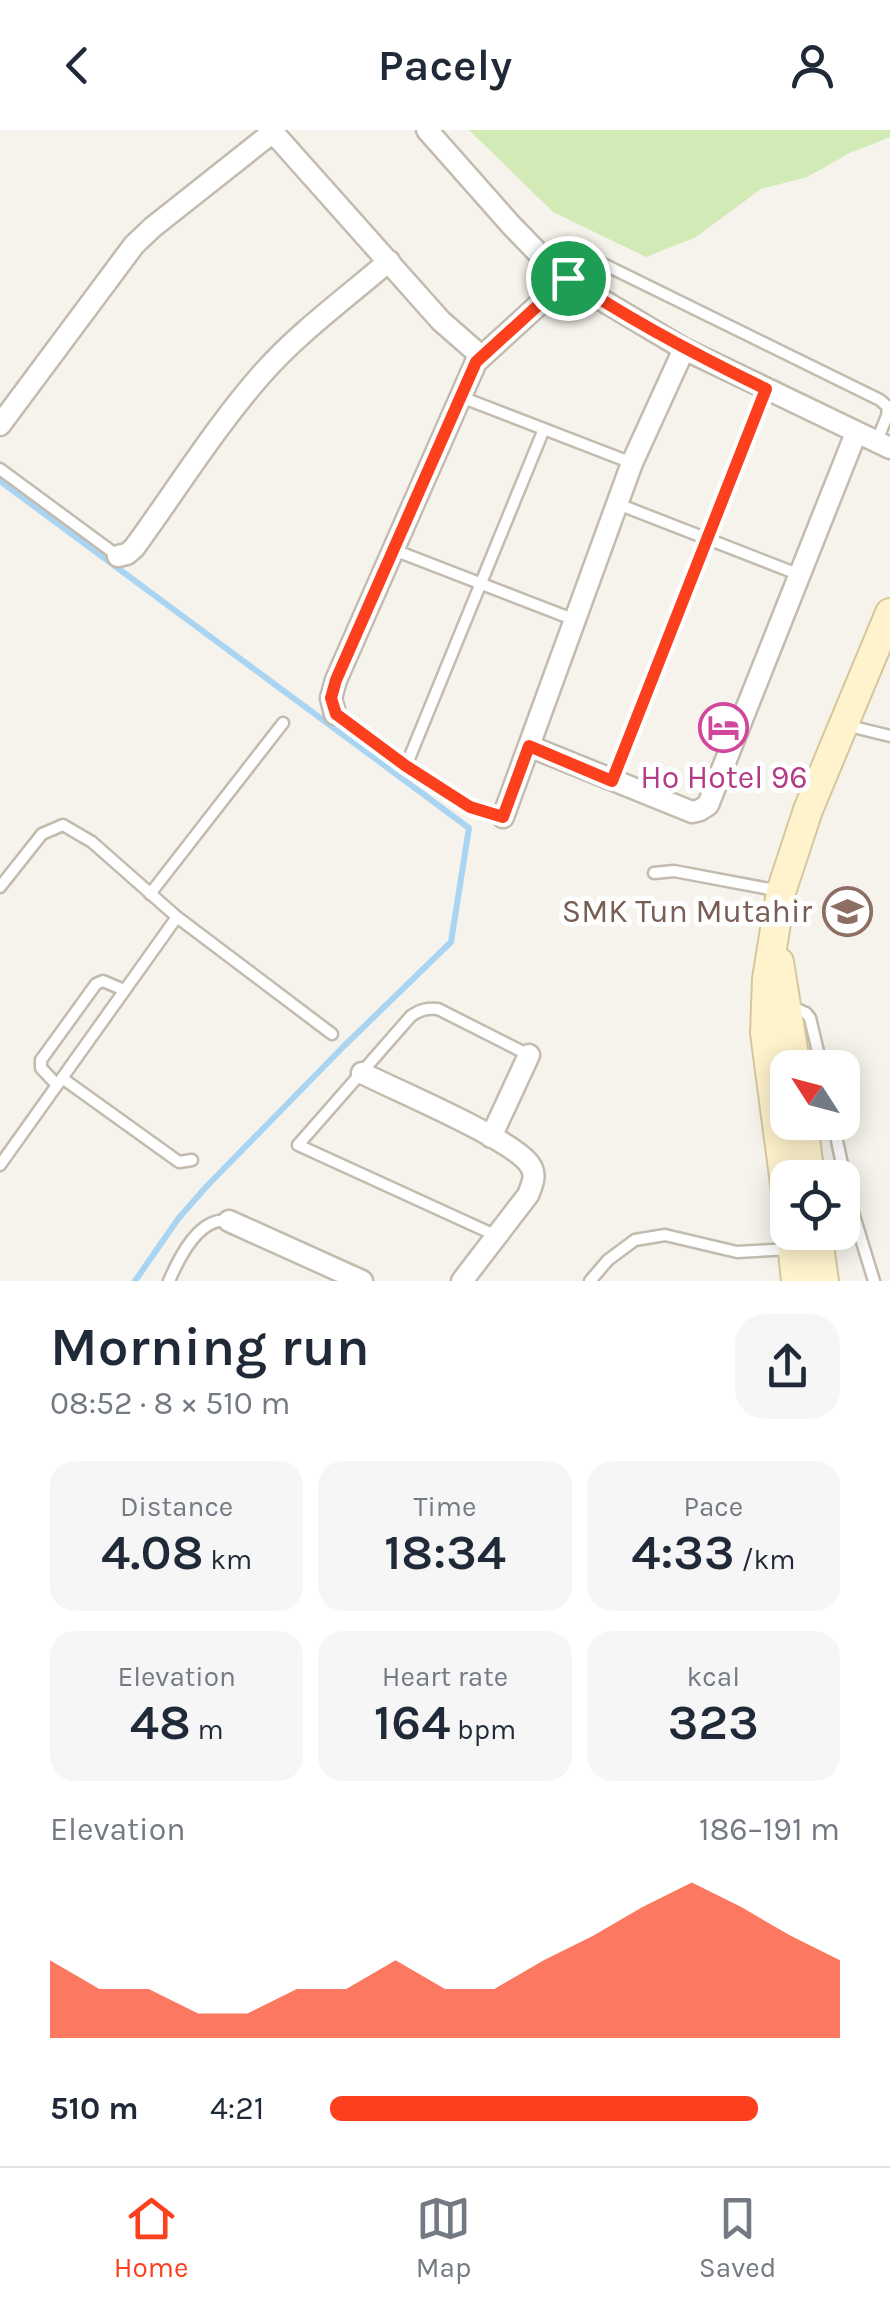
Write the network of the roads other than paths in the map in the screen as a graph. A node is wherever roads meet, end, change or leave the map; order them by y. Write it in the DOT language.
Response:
graph roads {
  1 [pos="427,130"];
  2 [pos="272,131"];
  3 [pos="389,261"];
  4 [pos="568,278"];
  5 [pos="684,349"];
  6 [pos="481,356"];
  7 [pos="766,389"];
  8 [pos="460,396"];
  9 [pos="0,424"];
  10 [pos="544,429"];
  11 [pos="874,441"];
  12 [pos="632,463"];
  13 [pos="0,469"];
  14 [pos="617,503"];
  15 [pos="707,539"];
  16 [pos="393,550"];
  17 [pos="118,556"];
  18 [pos="800,575"];
  19 [pos="481,585"];
  20 [pos="890,612"];
  21 [pos="574,620"];
  22 [pos="336,714"];
  23 [pos="283,723"];
  24 [pos="844,724"];
  25 [pos="890,736"];
  26 [pos="529,746"];
  27 [pos="406,766"];
  28 [pos="612,781"];
  29 [pos="503,817"];
  30 [pos="654,873"];
  31 [pos="0,887"];
  32 [pos="781,892"];
  33 [pos="150,894"];
  34 [pos="176,918"];
  35 [pos="775,936"];
  36 [pos="124,990"];
  37 [pos="786,1005"];
  38 [pos="332,1034"];
  39 [pos="793,1050"];
  40 [pos="818,1050"];
  41 [pos="529,1055"];
  42 [pos="362,1073"];
  43 [pos="59,1082"];
  44 [pos="491,1137"];
  45 [pos="837,1140"];
  46 [pos="192,1160"];
  47 [pos="782,1160"];
  48 [pos="0,1164"];
  49 [pos="229,1221"];
  50 [pos="497,1236"];
  51 [pos="770,1245"];
  52 [pos="793,1250"];
  53 [pos="820,1250"];
  54 [pos="169,1281"];
  55 [pos="362,1281"];
  56 [pos="462,1281"];
  57 [pos="590,1281"];
  58 [pos="796,1281"];
  59 [pos="824,1281"];
  60 [pos="874,1281"];
  1 -- 4 [label="street"];
  2 -- 3 [label="street"];
  2 -- 9 [label="street"];
  3 -- 6 [label="street"];
  3 -- 17 [label="street"];
  4 -- 5 [label="street"];
  4 -- 6 [label="street"];
  4 -- 11 [label="lane"];
  5 -- 7 [label="street"];
  5 -- 12 [label="street"];
  6 -- 8 [label="street"];
  7 -- 11 [label="street"];
  7 -- 15 [label="lane"];
  8 -- 10 [label="lane"];
  8 -- 16 [label="street"];
  10 -- 12 [label="lane"];
  10 -- 19 [label="lane"];
  11 -- 18 [label="street"];
  12 -- 14 [label="street"];
  13 -- 17 [label="lane"];
  14 -- 15 [label="lane"];
  14 -- 21 [label="street"];
  15 -- 18 [label="lane"];
  15 -- 28 [label="lane"];
  16 -- 19 [label="lane"];
  16 -- 22 [label="street"];
  18 -- 28 [label="street"];
  19 -- 21 [label="lane"];
  19 -- 27 [label="lane"];
  20 -- 24 [label="main road"];
  21 -- 26 [label="street"];
  22 -- 27 [label="lane"];
  23 -- 33 [label="lane"];
  24 -- 25 [label="lane"];
  24 -- 32 [label="main road"];
  26 -- 28 [label="street"];
  26 -- 29 [label="street"];
  27 -- 29 [label="lane"];
  30 -- 32 [label="lane"];
  31 -- 33 [label="lane"];
  32 -- 35 [label="main road"];
  33 -- 34 [label="lane"];
  34 -- 36 [label="lane"];
  34 -- 38 [label="lane"];
  35 -- 37 [label="main road"];
  35 -- 47 [label="main road"];
  36 -- 43 [label="lane"];
  36 -- 43 [label="lane"];
  37 -- 39 [label="main road"];
  37 -- 40 [label="lane"];
  41 -- 42 [label="lane"];
  41 -- 44 [label="street"];
  42 -- 44 [label="street"];
  42 -- 50 [label="lane"];
  43 -- 46 [label="lane"];
  43 -- 48 [label="lane"];
  44 -- 50 [label="street"];
  45 -- 60 [label="lane"];
  49 -- 54 [label="lane"];
  49 -- 55 [label="street"];
  50 -- 56 [label="street"];
  51 -- 57 [label="lane"];
  52 -- 58 [label="main road"];
  53 -- 59 [label="main road"];
}
